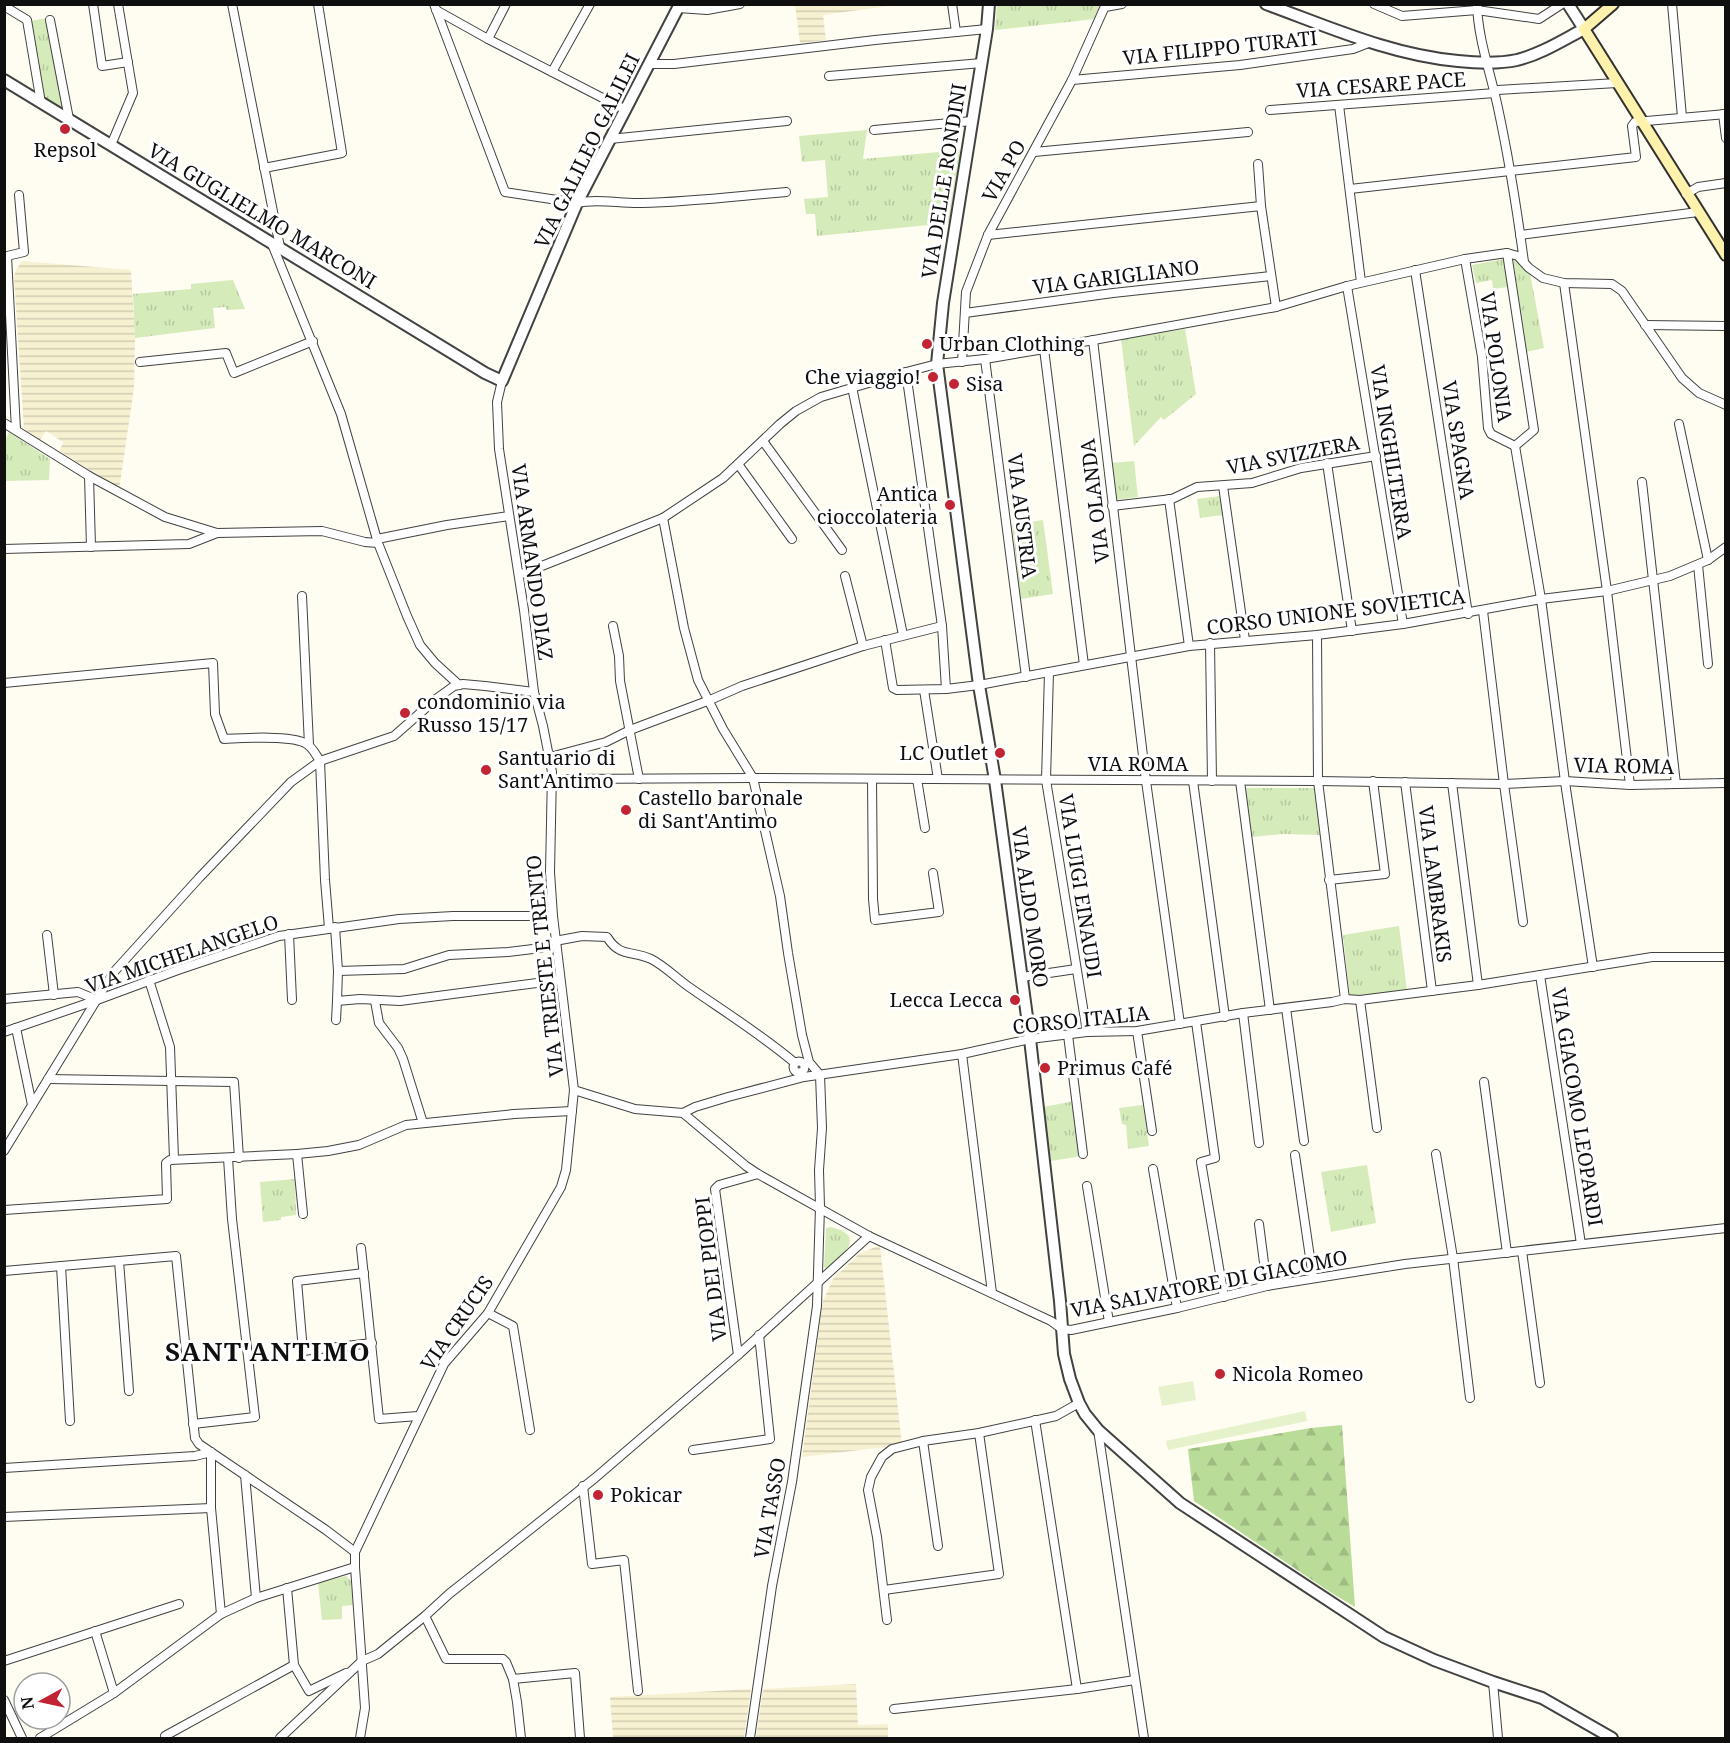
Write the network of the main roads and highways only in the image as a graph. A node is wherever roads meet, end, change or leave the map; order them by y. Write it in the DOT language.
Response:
graph roads {
  1 [pos="1613,4"];
  2 [pos="1725,255"];
  1 -- 2 [label="main road"];
}
